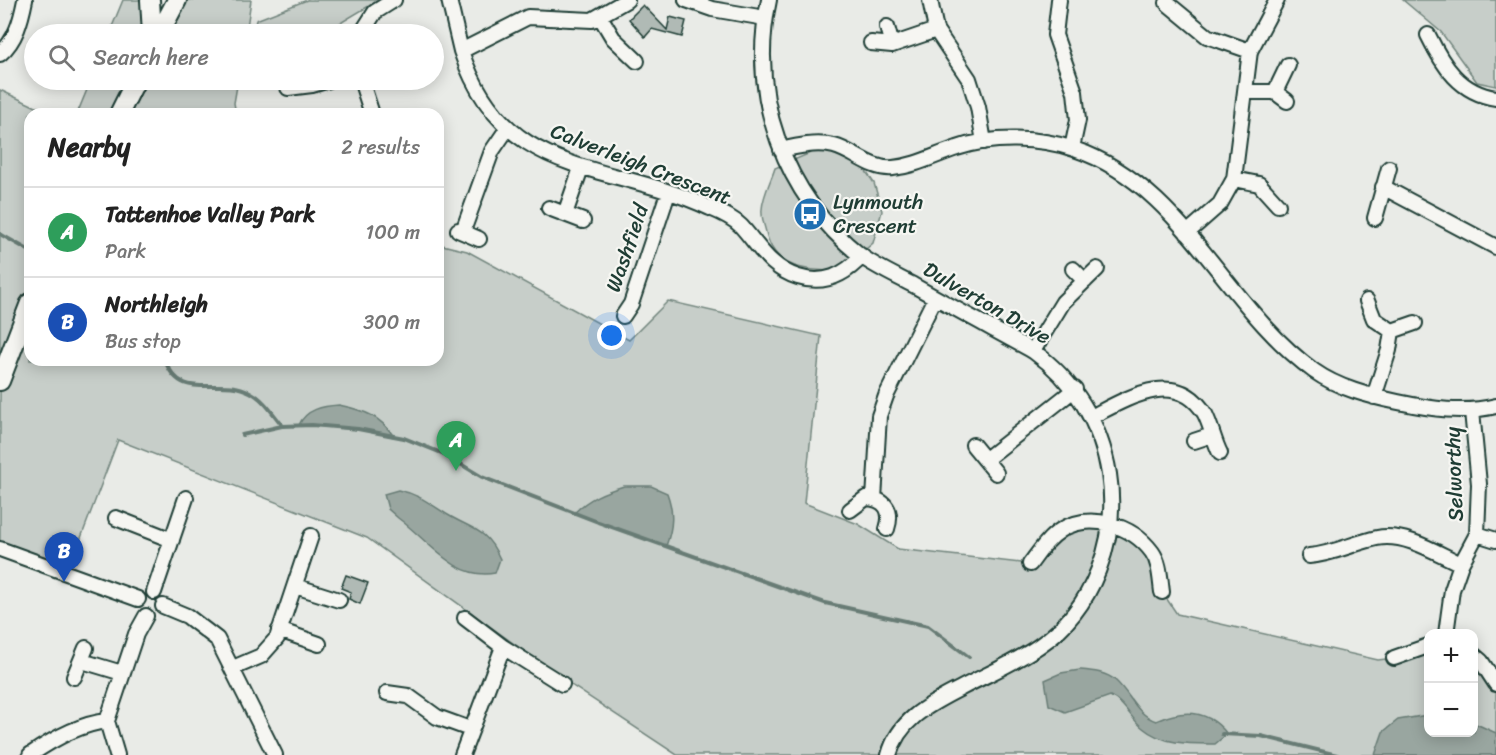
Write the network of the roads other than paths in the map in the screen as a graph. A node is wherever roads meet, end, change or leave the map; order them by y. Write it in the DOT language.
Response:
graph roads {
  1 [pos="25,0"];
  2 [pos="150,0"];
  3 [pos="177,0"];
  4 [pos="394,0"];
  5 [pos="449,0"];
  6 [pos="627,0"];
  7 [pos="686,0"];
  8 [pos="770,0"];
  9 [pos="930,0"];
  10 [pos="1059,0"];
  11 [pos="1277,0"];
  12 [pos="1167,3"];
  13 [pos="601,18"];
  14 [pos="765,18"];
  15 [pos="151,24"];
  16 [pos="164,24"];
  17 [pos="367,24"];
  18 [pos="887,27"];
  19 [pos="1196,29"];
  20 [pos="936,30"];
  21 [pos="1428,35"];
  22 [pos="1186,40"];
  23 [pos="871,43"];
  24 [pos="892,45"];
  25 [pos="461,51"];
  26 [pos="1250,51"];
  27 [pos="0,54"];
  28 [pos="637,61"];
  29 [pos="1288,65"];
  30 [pos="131,90"];
  31 [pos="365,90"];
  32 [pos="1246,92"];
  33 [pos="1275,92"];
  34 [pos="1496,98"];
  35 [pos="1287,101"];
  36 [pos="122,108"];
  37 [pos="370,108"];
  38 [pos="507,129"];
  39 [pos="984,142"];
  40 [pos="1072,148"];
  41 [pos="781,150"];
  42 [pos="582,168"];
  43 [pos="1389,168"];
  44 [pos="1234,179"];
  45 [pos="1383,187"];
  46 [pos="668,193"];
  47 [pos="1278,205"];
  48 [pos="549,208"];
  49 [pos="565,214"];
  50 [pos="1375,218"];
  51 [pos="583,221"];
  52 [pos="1187,233"];
  53 [pos="479,239"];
  54 [pos="1496,247"];
  55 [pos="862,256"];
  56 [pos="1098,268"];
  57 [pos="1072,269"];
  58 [pos="1084,281"];
  59 [pos="935,298"];
  60 [pos="1367,302"];
  61 [pos="623,316"];
  62 [pos="24,319"];
  63 [pos="1415,323"];
  64 [pos="1392,331"];
  65 [pos="1033,351"];
  66 [pos="0,381"];
  67 [pos="1075,389"];
  68 [pos="1374,397"];
  69 [pos="1496,406"];
  70 [pos="1472,411"];
  71 [pos="1091,417"];
  72 [pos="1212,435"];
  73 [pos="1194,441"];
  74 [pos="973,445"];
  75 [pos="1220,453"];
  76 [pos="986,459"];
  77 [pos="996,473"];
  78 [pos="186,498"];
  79 [pos="874,499"];
  80 [pos="850,510"];
  81 [pos="116,518"];
  82 [pos="1111,524"];
  83 [pos="887,529"];
  84 [pos="1477,534"];
  85 [pos="311,536"];
  86 [pos="172,540"];
  87 [pos="1496,540"];
  88 [pos="0,549"];
  89 [pos="1309,555"];
  90 [pos="1030,564"];
  91 [pos="1461,564"];
  92 [pos="295,586"];
  93 [pos="154,592"];
  94 [pos="1162,592"];
  95 [pos="138,599"];
  96 [pos="339,600"];
  97 [pos="163,606"];
  98 [pos="146,616"];
  99 [pos="465,618"];
  100 [pos="1447,629"];
  101 [pos="279,630"];
  102 [pos="319,644"];
  103 [pos="503,647"];
  104 [pos="1424,647"];
  105 [pos="1394,658"];
  106 [pos="1478,659"];
  107 [pos="233,668"];
  108 [pos="122,673"];
  109 [pos="74,677"];
  110 [pos="562,684"];
  111 [pos="1496,684"];
  112 [pos="387,693"];
  113 [pos="107,722"];
  114 [pos="470,729"];
  115 [pos="30,755"];
  116 [pos="117,755"];
  117 [pos="275,755"];
  118 [pos="462,755"];
  119 [pos="889,755"];
  1 -- 27 [label="street"];
  2 -- 15 [label="street"];
  3 -- 16 [label="street"];
  4 -- 17 [label="street"];
  5 -- 25 [label="street, Calverleigh Crescent"];
  6 -- 13 [label="street"];
  7 -- 14 [label="street"];
  8 -- 14 [label="street, Dulverton Drive"];
  9 -- 20 [label="street"];
  10 -- 40 [label="street"];
  11 -- 26 [label="street"];
  12 -- 19 [label="street"];
  13 -- 25 [label="street"];
  13 -- 28 [label="street"];
  14 -- 41 [label="street, Dulverton Drive"];
  18 -- 24 [label="street"];
  19 -- 22 [label="street"];
  19 -- 26 [label="street"];
  20 -- 24 [label="street"];
  20 -- 39 [label="street"];
  21 -- 34 [label="street"];
  23 -- 24 [label="street"];
  25 -- 38 [label="street, Calverleigh Crescent"];
  26 -- 32 [label="street"];
  29 -- 33 [label="street"];
  30 -- 36 [label="street"];
  31 -- 37 [label="street"];
  32 -- 33 [label="street"];
  32 -- 44 [label="street"];
  33 -- 35 [label="street"];
  38 -- 42 [label="street, Calverleigh Crescent"];
  38 -- 53 [label="street"];
  39 -- 40 [label="street"];
  39 -- 41 [label="street"];
  40 -- 52 [label="street"];
  41 -- 55 [label="street, Dulverton Drive"];
  42 -- 46 [label="street, Calverleigh Crescent"];
  42 -- 49 [label="street"];
  43 -- 45 [label="street"];
  44 -- 47 [label="street"];
  44 -- 52 [label="street"];
  45 -- 50 [label="street"];
  45 -- 54 [label="street"];
  46 -- 55 [label="street, Calverleigh Crescent"];
  46 -- 61 [label="street, Washfield"];
  48 -- 49 [label="street"];
  49 -- 51 [label="street"];
  52 -- 68 [label="street"];
  55 -- 59 [label="street, Dulverton Drive"];
  56 -- 58 [label="street"];
  57 -- 58 [label="street"];
  58 -- 65 [label="street"];
  59 -- 65 [label="street, Dulverton Drive"];
  59 -- 79 [label="street"];
  60 -- 64 [label="street"];
  62 -- 66 [label="street"];
  63 -- 64 [label="street"];
  64 -- 68 [label="street"];
  65 -- 67 [label="street, Dulverton Drive"];
  67 -- 71 [label="street, Dulverton Drive"];
  67 -- 76 [label="street"];
  68 -- 70 [label="street"];
  69 -- 70 [label="street"];
  70 -- 84 [label="street, Selworthy"];
  71 -- 72 [label="street"];
  71 -- 82 [label="street, Dulverton Drive"];
  72 -- 73 [label="street"];
  72 -- 75 [label="street"];
  74 -- 76 [label="street"];
  76 -- 77 [label="street"];
  78 -- 86 [label="street"];
  79 -- 80 [label="street"];
  79 -- 83 [label="street"];
  81 -- 86 [label="street"];
  82 -- 90 [label="street"];
  82 -- 94 [label="street"];
  82 -- 119 [label="street, Dulverton Drive"];
  84 -- 87 [label="street, Selworthy"];
  84 -- 91 [label="street, Selworthy"];
  85 -- 92 [label="street"];
  86 -- 93 [label="street"];
  88 -- 95 [label="street"];
  89 -- 91 [label="street, Selworthy"];
  91 -- 100 [label="street, Selworthy"];
  92 -- 96 [label="street"];
  92 -- 101 [label="street"];
  93 -- 95 [label="street"];
  93 -- 97 [label="street"];
  95 -- 98 [label="street"];
  97 -- 98 [label="street"];
  97 -- 107 [label="street"];
  98 -- 108 [label="street"];
  99 -- 103 [label="street"];
  101 -- 102 [label="street"];
  101 -- 107 [label="street"];
  103 -- 110 [label="street"];
  103 -- 114 [label="street"];
  104 -- 105 [label="street"];
  106 -- 111 [label="street"];
  107 -- 117 [label="street"];
  108 -- 109 [label="street"];
  108 -- 113 [label="street"];
  112 -- 114 [label="street"];
  113 -- 115 [label="street"];
  113 -- 116 [label="street"];
  114 -- 118 [label="street"];
}
